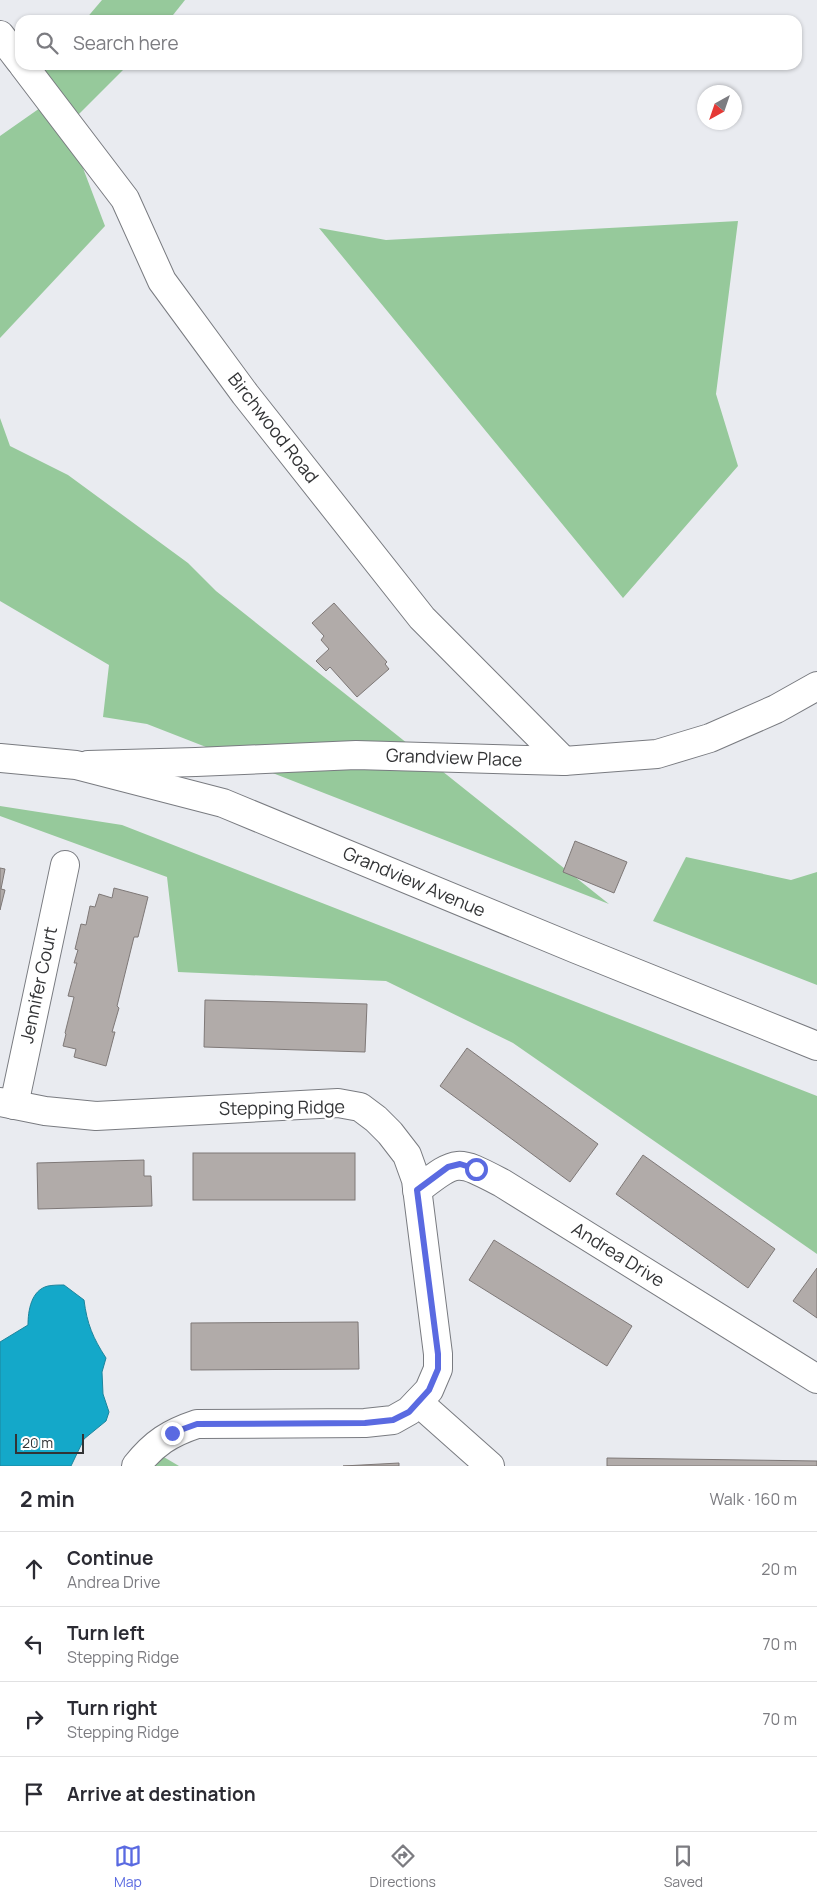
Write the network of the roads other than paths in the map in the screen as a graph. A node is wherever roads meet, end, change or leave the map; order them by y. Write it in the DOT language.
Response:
graph roads {
  1 [pos="0,35"];
  2 [pos="15,54"];
  3 [pos="27,70"];
  4 [pos="817,686"];
  5 [pos="0,758"];
  6 [pos="564,761"];
  7 [pos="76,765"];
  8 [pos="64,864"];
  9 [pos="817,1046"];
  10 [pos="7,1103"];
  11 [pos="417,1190"];
  12 [pos="817,1379"];
  13 [pos="418,1402"];
  14 [pos="136,1466"];
  15 [pos="490,1466"];
  1 -- 2 [label="street"];
  3 -- 6 [label="street, Birchwood Road"];
  4 -- 6 [label="street, Grandview Place"];
  5 -- 7 [label="street, Grandview Avenue"];
  6 -- 7 [label="street, Grandview Place"];
  7 -- 9 [label="street, Grandview Avenue"];
  8 -- 10 [label="street, Jennifer Court"];
  10 -- 11 [label="street, Stepping Ridge"];
  11 -- 12 [label="street, Andrea Drive"];
  11 -- 13 [label="street, Stepping Ridge"];
  13 -- 14 [label="street, Stepping Ridge"];
  13 -- 15 [label="street"];
}
